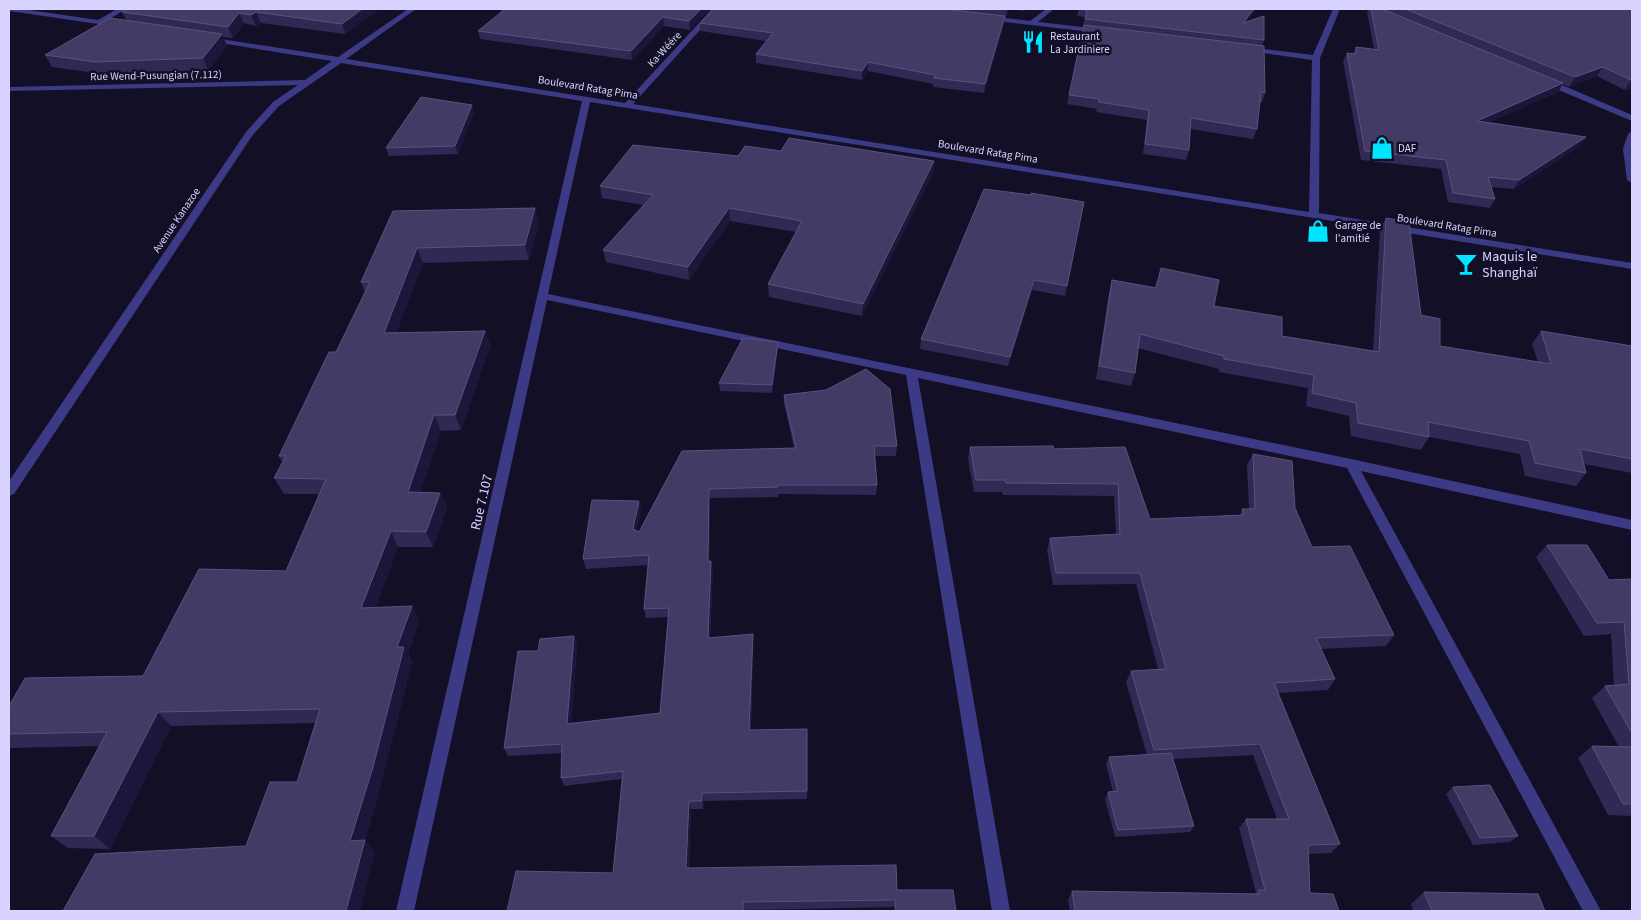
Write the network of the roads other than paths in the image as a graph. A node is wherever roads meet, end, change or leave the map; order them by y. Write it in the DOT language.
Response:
graph roads {
  1 [pos="9,9"];
  2 [pos="122,9"];
  3 [pos="412,9"];
  4 [pos="716,9"];
  5 [pos="1050,9"];
  6 [pos="1337,9"];
  7 [pos="974,16"];
  8 [pos="99,22"];
  9 [pos="1032,23"];
  10 [pos="128,26"];
  11 [pos="1110,32"];
  12 [pos="196,37"];
  13 [pos="1238,48"];
  14 [pos="1316,58"];
  15 [pos="341,59"];
  16 [pos="1532,76"];
  17 [pos="304,82"];
  18 [pos="9,89"];
  19 [pos="587,98"];
  20 [pos="628,105"];
  21 [pos="1632,118"];
  22 [pos="1632,134"];
  23 [pos="1632,180"];
  24 [pos="1314,215"];
  25 [pos="1632,266"];
  26 [pos="542,296"];
  27 [pos="912,374"];
  28 [pos="1351,464"];
  29 [pos="9,491"];
  30 [pos="1632,525"];
  31 [pos="405,911"];
  32 [pos="1002,911"];
  33 [pos="1592,911"];
  1 -- 8 [label="street"];
  2 -- 8 [label="street"];
  3 -- 15 [label="street, Avenue Kanazoe"];
  4 -- 20 [label="street, Ka-Wéére"];
  5 -- 9 [label="street"];
  6 -- 14 [label="street"];
  7 -- 9 [label="street"];
  8 -- 10 [label="street"];
  9 -- 11 [label="street"];
  12 -- 15 [label="street, Boulevard Ratag Pima"];
  13 -- 14 [label="street"];
  14 -- 24 [label="street"];
  15 -- 17 [label="street, Avenue Kanazoe"];
  15 -- 19 [label="street, Boulevard Ratag Pima"];
  16 -- 21 [label="street"];
  17 -- 18 [label="street, Rue Wend-Pusungian (7.112)"];
  17 -- 29 [label="street, Avenue Kanazoe"];
  19 -- 20 [label="street, Boulevard Ratag Pima"];
  19 -- 26 [label="street, Rue 7.107"];
  20 -- 24 [label="street, Boulevard Ratag Pima"];
  22 -- 23 [label="street"];
  24 -- 25 [label="street, Boulevard Ratag Pima"];
  26 -- 27 [label="street"];
  26 -- 31 [label="street, Rue 7.107"];
  27 -- 28 [label="street"];
  27 -- 32 [label="street"];
  28 -- 30 [label="street"];
  28 -- 33 [label="street"];
}
